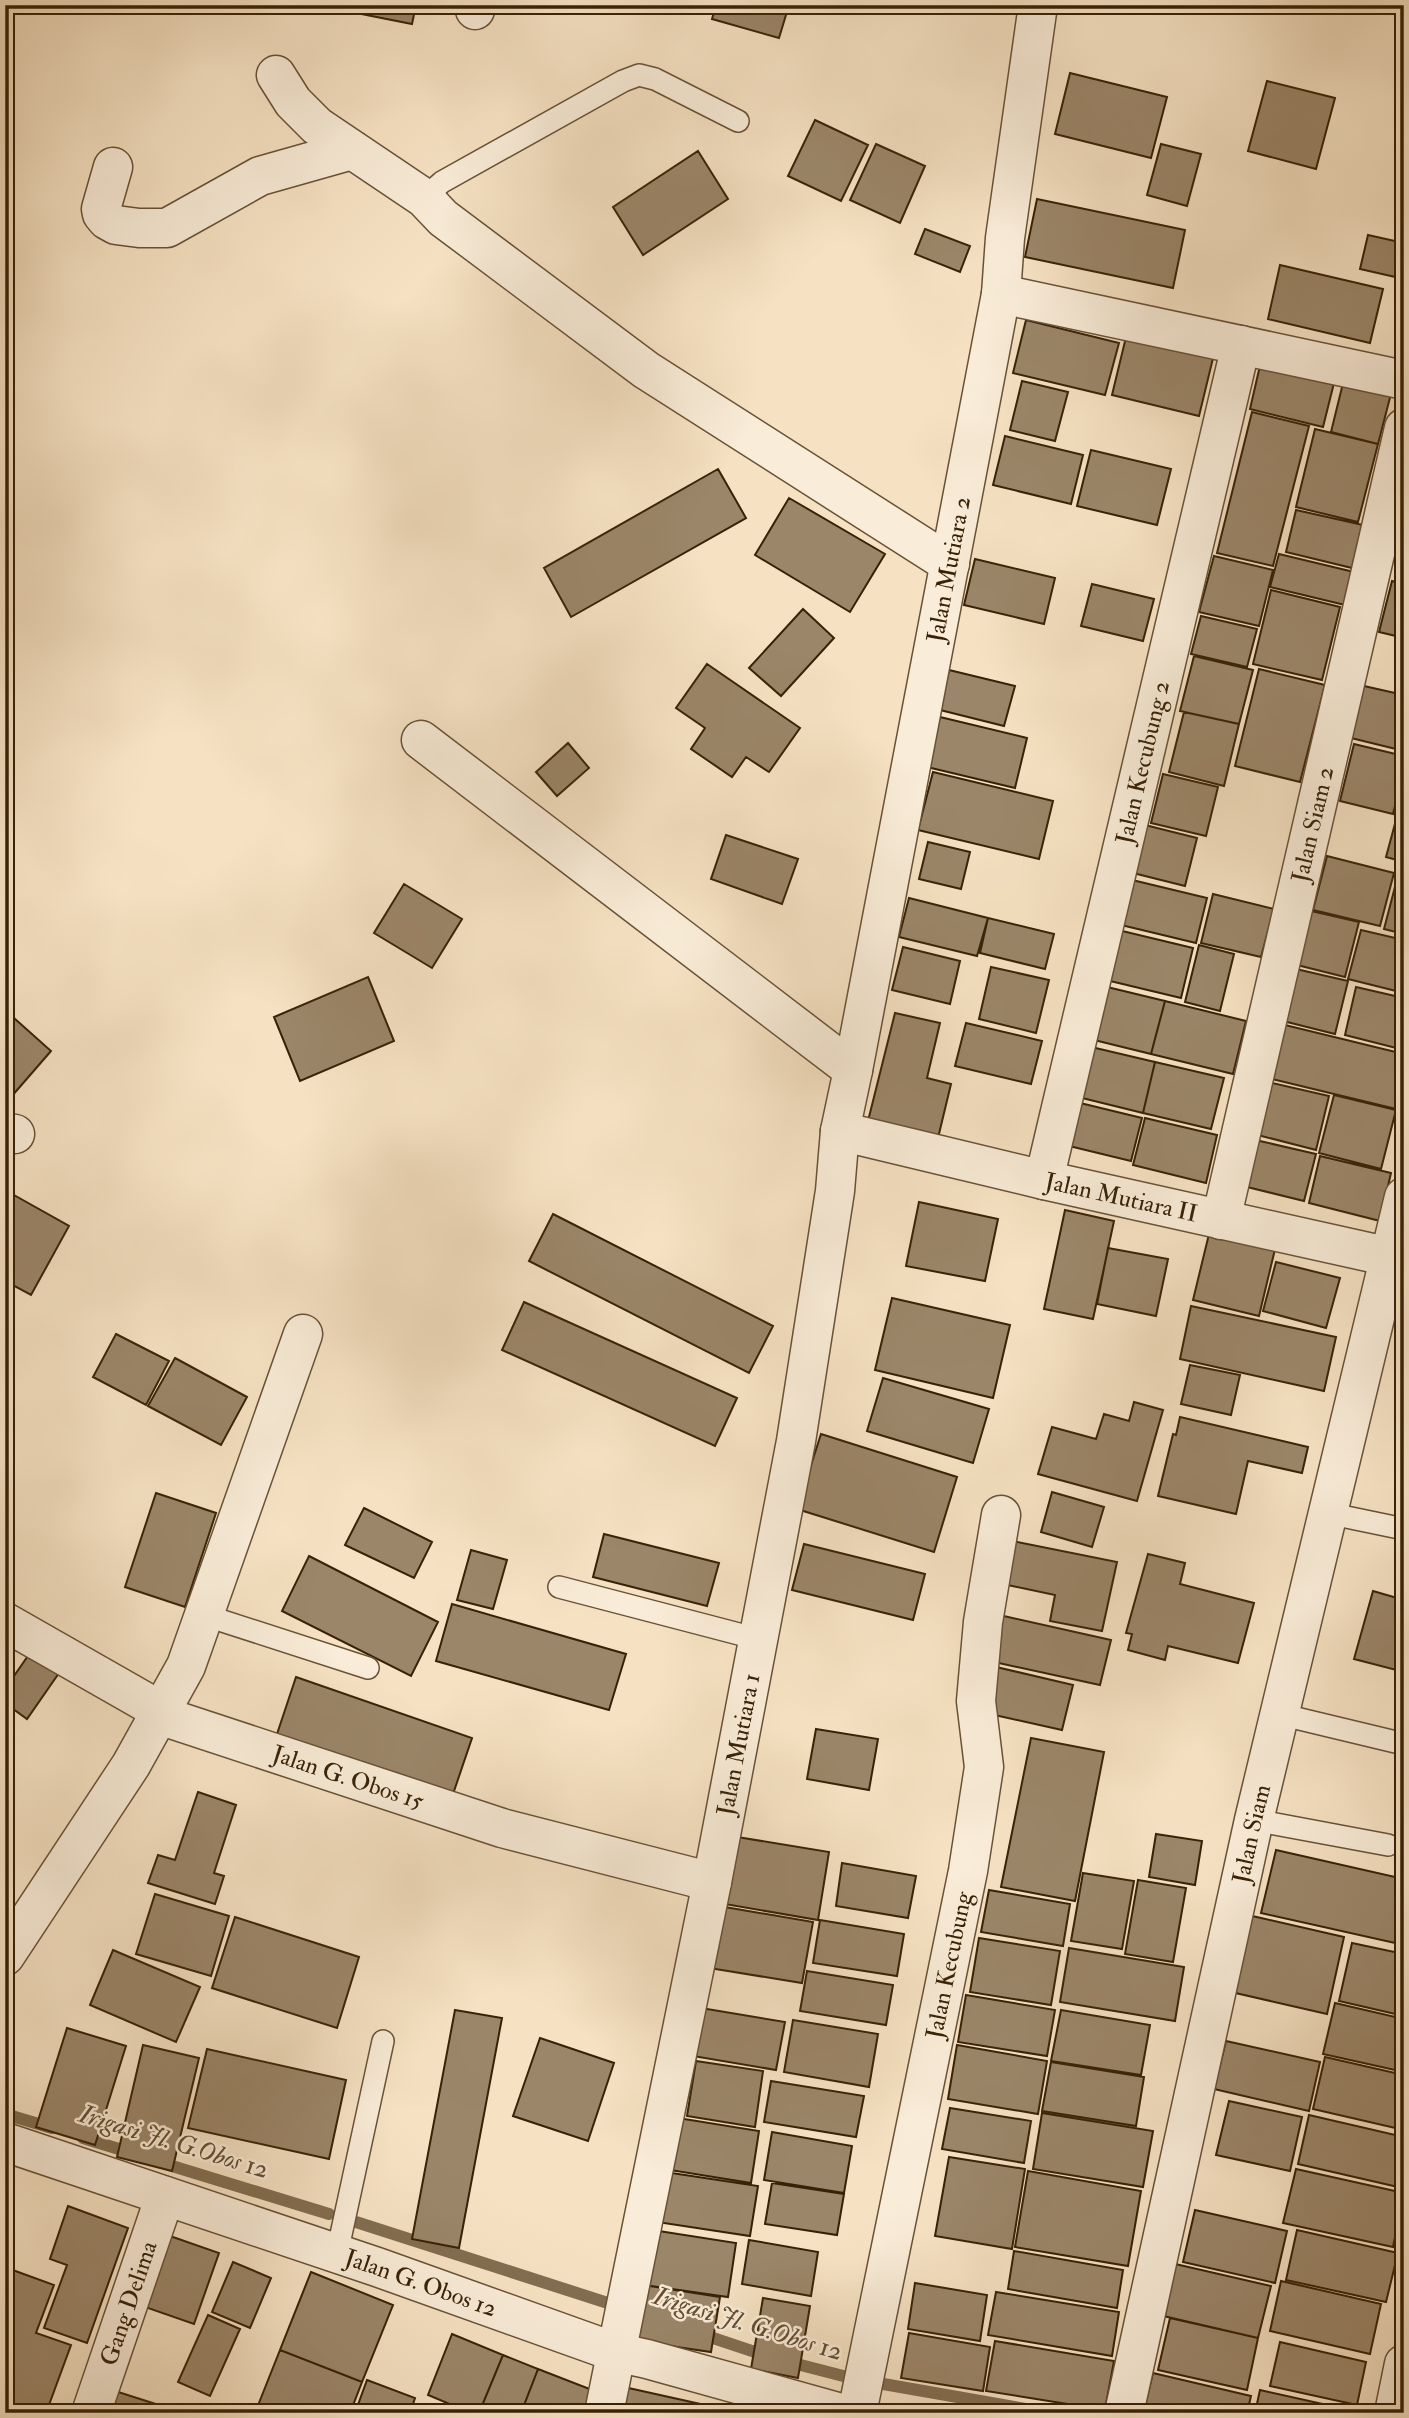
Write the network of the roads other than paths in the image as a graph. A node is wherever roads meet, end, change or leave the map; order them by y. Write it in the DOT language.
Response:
graph roads {
  1 [pos="1038,5"];
  2 [pos="276,75"];
  3 [pos="738,121"];
  4 [pos="352,150"];
  5 [pos="113,167"];
  6 [pos="424,198"];
  7 [pos="1002,294"];
  8 [pos="1241,345"];
  9 [pos="1404,380"];
  10 [pos="1404,428"];
  11 [pos="950,564"];
  12 [pos="421,740"];
  13 [pos="853,1070"];
  14 [pos="840,1131"];
  15 [pos="1044,1180"];
  16 [pos="1404,1197"];
  17 [pos="1221,1220"];
  18 [pos="1396,1258"];
  19 [pos="303,1334"];
  20 [pos="1327,1513"];
  21 [pos="1000,1515"];
  22 [pos="1404,1530"];
  23 [pos="559,1587"];
  24 [pos="204,1615"];
  25 [pos="5,1622"];
  26 [pos="758,1639"];
  27 [pos="368,1668"];
  28 [pos="1279,1714"];
  29 [pos="159,1715"];
  30 [pos="1404,1744"];
  31 [pos="1254,1820"];
  32 [pos="1388,1844"];
  33 [pos="712,1882"];
  34 [pos="5,1956"];
  35 [pos="383,2041"];
  36 [pos="5,2142"];
  37 [pos="165,2196"];
  38 [pos="337,2253"];
  39 [pos="615,2352"];
  40 [pos="1404,2364"];
  41 [pos="91,2413"];
  42 [pos="604,2413"];
  43 [pos="841,2413"];
  44 [pos="857,2413"];
  45 [pos="1124,2413"];
  46 [pos="1394,2413"];
  1 -- 7 [label="street, Jalan Mutiara 2"];
  2 -- 4 [label="street"];
  3 -- 6 [label="lane"];
  4 -- 5 [label="street"];
  4 -- 6 [label="street"];
  6 -- 11 [label="street"];
  7 -- 8 [label="street"];
  7 -- 11 [label="street, Jalan Mutiara 2"];
  8 -- 9 [label="street"];
  8 -- 15 [label="street, Jalan Kecubung 2"];
  10 -- 17 [label="street, Jalan Siam 2"];
  11 -- 13 [label="street, Jalan Mutiara 2"];
  12 -- 13 [label="street"];
  13 -- 14 [label="street, Jalan Mutiara 2"];
  14 -- 15 [label="street, Jalan Mutiara II"];
  14 -- 26 [label="street, Jalan Mutiara 1"];
  15 -- 17 [label="street, Jalan Mutiara II"];
  16 -- 18 [label="street, Jalan Siam"];
  17 -- 18 [label="street, Jalan Mutiara II"];
  18 -- 20 [label="street, Jalan Siam"];
  19 -- 24 [label="street"];
  20 -- 22 [label="lane"];
  20 -- 28 [label="street, Jalan Siam"];
  21 -- 44 [label="street, Jalan Kecubung"];
  23 -- 26 [label="lane"];
  24 -- 27 [label="lane"];
  24 -- 29 [label="street"];
  25 -- 29 [label="street, Jalan G. Obos 15"];
  26 -- 33 [label="street, Jalan Mutiara 1"];
  28 -- 30 [label="lane"];
  28 -- 31 [label="street, Jalan Siam"];
  29 -- 33 [label="street, Jalan G. Obos 15"];
  29 -- 34 [label="street"];
  31 -- 32 [label="lane"];
  31 -- 45 [label="street, Jalan Siam"];
  33 -- 39 [label="street, Jalan Mutiara 1"];
  35 -- 38 [label="lane"];
  36 -- 37 [label="street, Jalan G. Obos 12"];
  37 -- 38 [label="street, Jalan G. Obos 12"];
  37 -- 41 [label="street, Gang Delima"];
  38 -- 39 [label="street, Jalan G. Obos 12"];
  39 -- 42 [label="street, Jalan Mutiara 1"];
  39 -- 43 [label="street, Jalan G. Obos 12"];
  40 -- 46 [label="street"];
}
